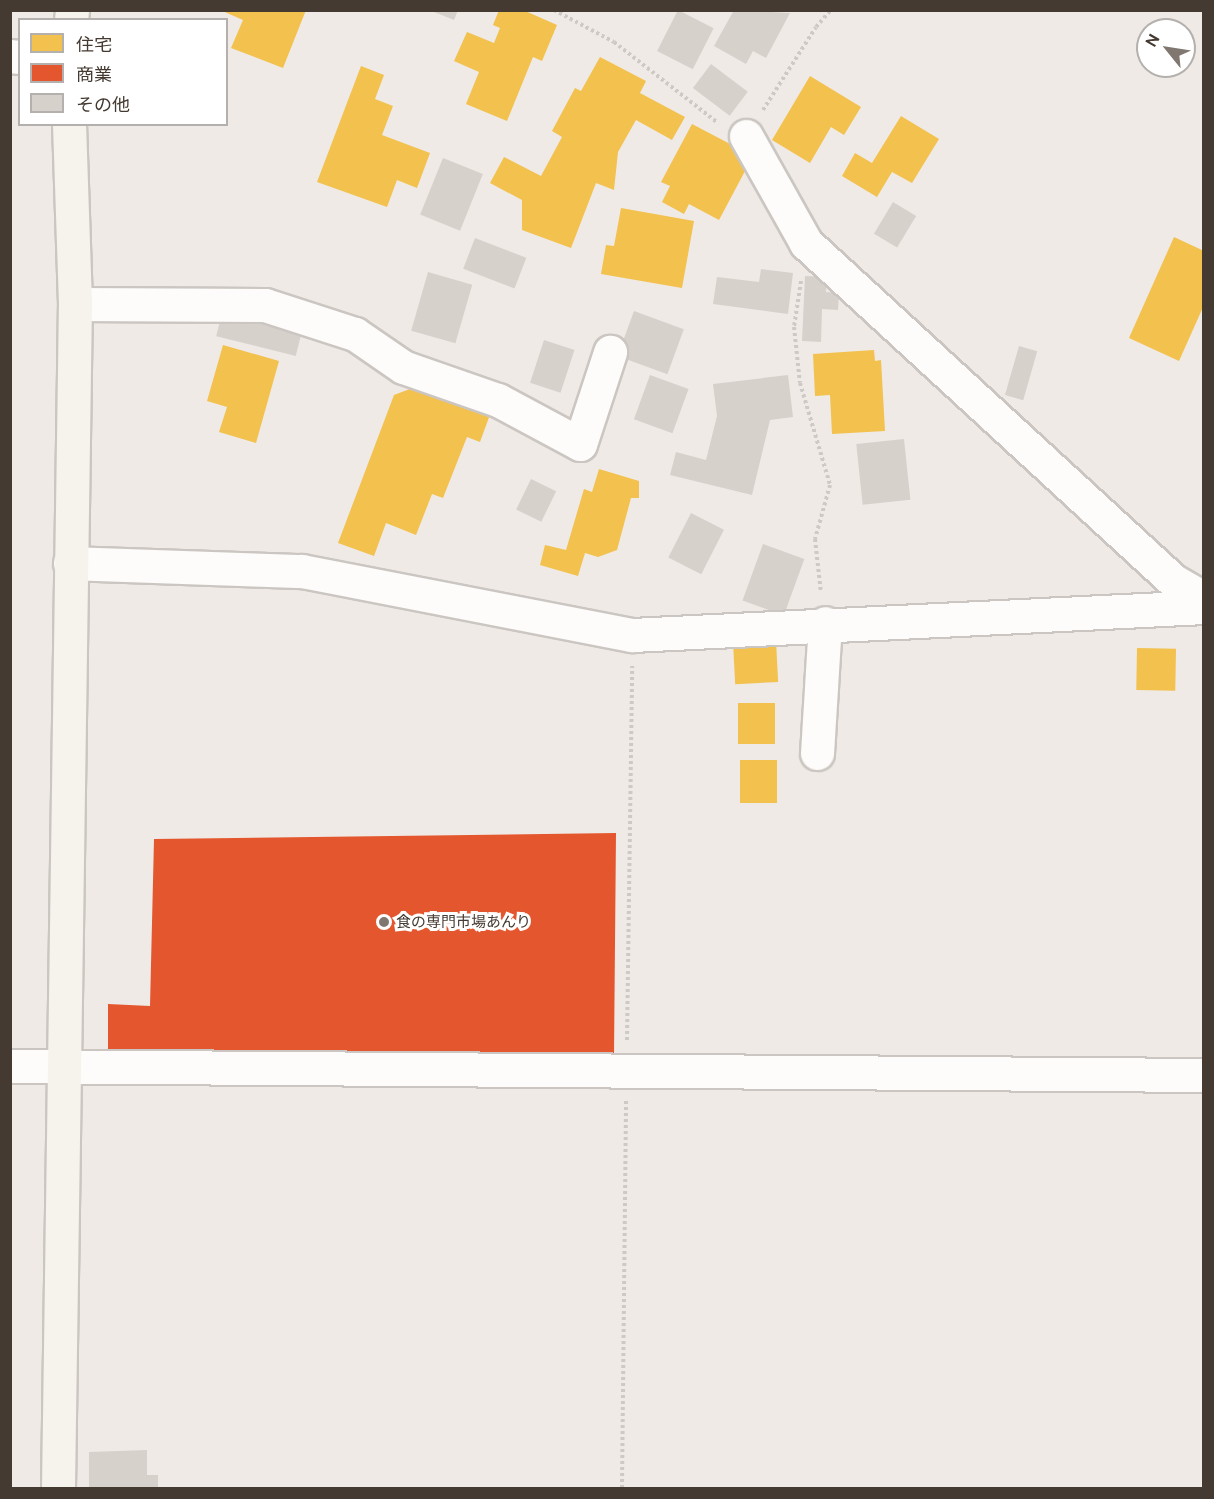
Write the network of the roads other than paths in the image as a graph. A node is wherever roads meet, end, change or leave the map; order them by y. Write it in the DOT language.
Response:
graph roads {
  1 [pos="69,126"];
  2 [pos="746,136"];
  3 [pos="75,304"];
  4 [pos="610,352"];
  5 [pos="70,563"];
  6 [pos="1203,598"];
  7 [pos="1203,607"];
  8 [pos="825,623"];
  9 [pos="816,753"];
  10 [pos="10,1066"];
  11 [pos="64,1066"];
  12 [pos="1203,1075"];
  13 [pos="58,1488"];
  1 -- 3 [label="street"];
  2 -- 6 [label="street"];
  3 -- 4 [label="street"];
  3 -- 5 [label="street"];
  5 -- 8 [label="street"];
  5 -- 11 [label="street"];
  7 -- 8 [label="street"];
  8 -- 9 [label="street"];
  10 -- 11 [label="street"];
  11 -- 12 [label="street"];
  11 -- 13 [label="street"];
}
